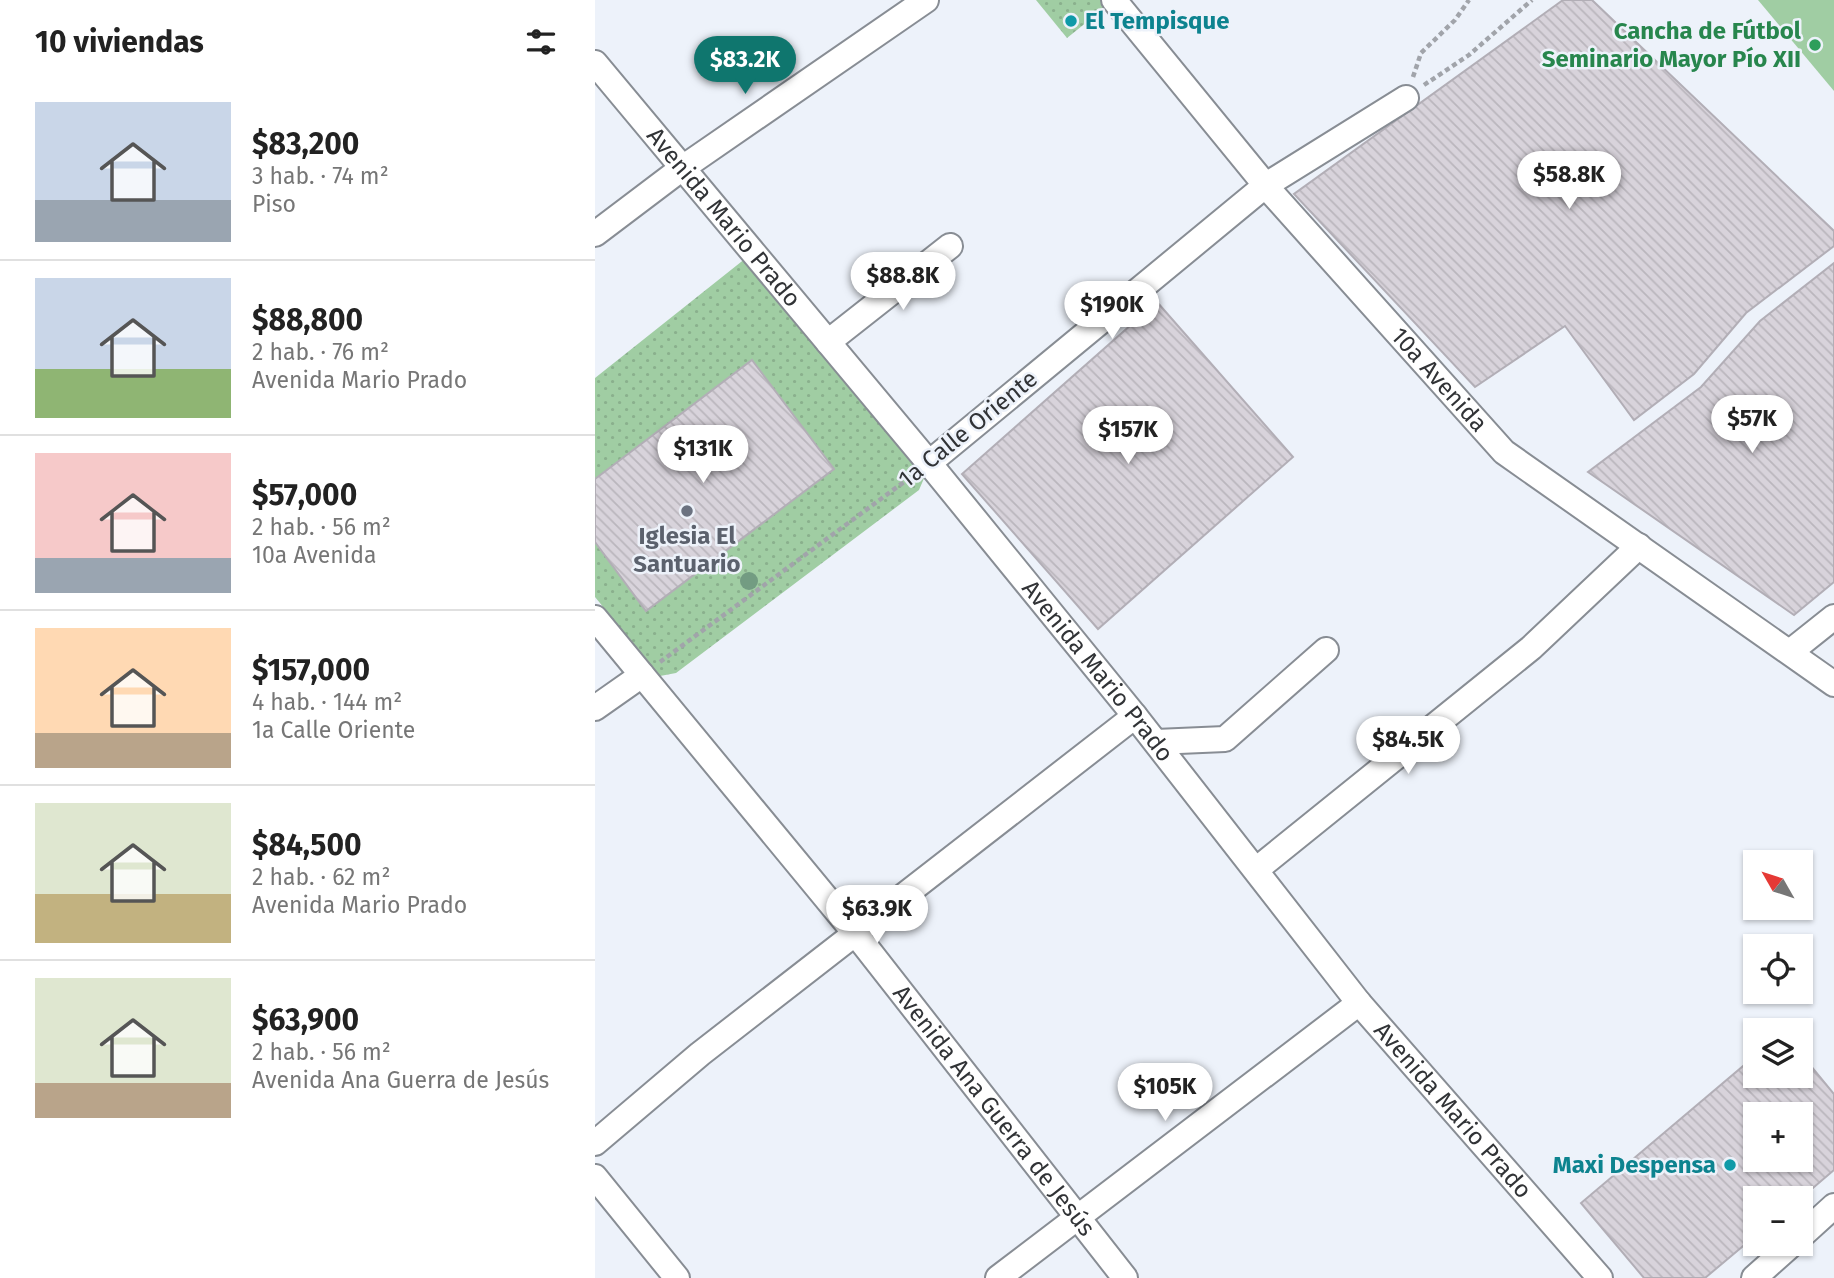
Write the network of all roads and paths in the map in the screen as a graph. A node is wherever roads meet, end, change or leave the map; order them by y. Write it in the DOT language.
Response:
graph roads {
  1 [pos="926,0"];
  2 [pos="1114,0"];
  3 [pos="1469,0"];
  4 [pos="1532,0"];
  5 [pos="595,63"];
  6 [pos="1406,98"];
  7 [pos="681,169"];
  8 [pos="1266,184"];
  9 [pos="595,234"];
  10 [pos="950,246"];
  11 [pos="828,342"];
  12 [pos="929,463"];
  13 [pos="1639,546"];
  14 [pos="1834,617"];
  15 [pos="595,618"];
  16 [pos="1326,650"];
  17 [pos="1790,652"];
  18 [pos="642,675"];
  19 [pos="1834,684"];
  20 [pos="595,708"];
  21 [pos="1135,716"];
  22 [pos="1156,742"];
  23 [pos="1257,869"];
  24 [pos="855,933"];
  25 [pos="1359,1003"];
  26 [pos="595,1143"];
  27 [pos="595,1177"];
  28 [pos="1834,1206"];
  29 [pos="1080,1216"];
  30 [pos="1813,1225"];
  31 [pos="1778,1256"];
  32 [pos="677,1278"];
  33 [pos="998,1278"];
  34 [pos="1125,1278"];
  35 [pos="1600,1278"];
  36 [pos="1754,1278"];
  1 -- 7 [label="street"];
  2 -- 8 [label="street, 10a Avenida"];
  3 -- 6 [label="path"];
  4 -- 6 [label="path"];
  5 -- 7 [label="street, Avenida Mario Prado"];
  6 -- 8 [label="street, 1a Calle Oriente"];
  7 -- 9 [label="street"];
  7 -- 11 [label="street, Avenida Mario Prado"];
  8 -- 12 [label="street, 1a Calle Oriente"];
  8 -- 13 [label="street, 10a Avenida"];
  10 -- 11 [label="street"];
  11 -- 12 [label="street, Avenida Mario Prado"];
  12 -- 18 [label="path, 1a Calle Oriente"];
  12 -- 21 [label="street, Avenida Mario Prado"];
  13 -- 17 [label="street, 10a Avenida"];
  13 -- 23 [label="street"];
  14 -- 17 [label="street"];
  15 -- 18 [label="street, Avenida Ana Guerra de Jesús"];
  16 -- 22 [label="street"];
  17 -- 19 [label="street, 10a Avenida"];
  18 -- 20 [label="street"];
  18 -- 24 [label="street, Avenida Ana Guerra de Jesús"];
  21 -- 22 [label="street, Avenida Mario Prado"];
  21 -- 24 [label="street"];
  22 -- 23 [label="street, Avenida Mario Prado"];
  23 -- 25 [label="street, Avenida Mario Prado"];
  24 -- 26 [label="street"];
  24 -- 29 [label="street, Avenida Ana Guerra de Jesús"];
  25 -- 29 [label="street"];
  25 -- 35 [label="street, Avenida Mario Prado"];
  27 -- 32 [label="street"];
  28 -- 30 [label="street"];
  29 -- 33 [label="street"];
  29 -- 34 [label="street, Avenida Ana Guerra de Jesús"];
  31 -- 36 [label="street"];
}
